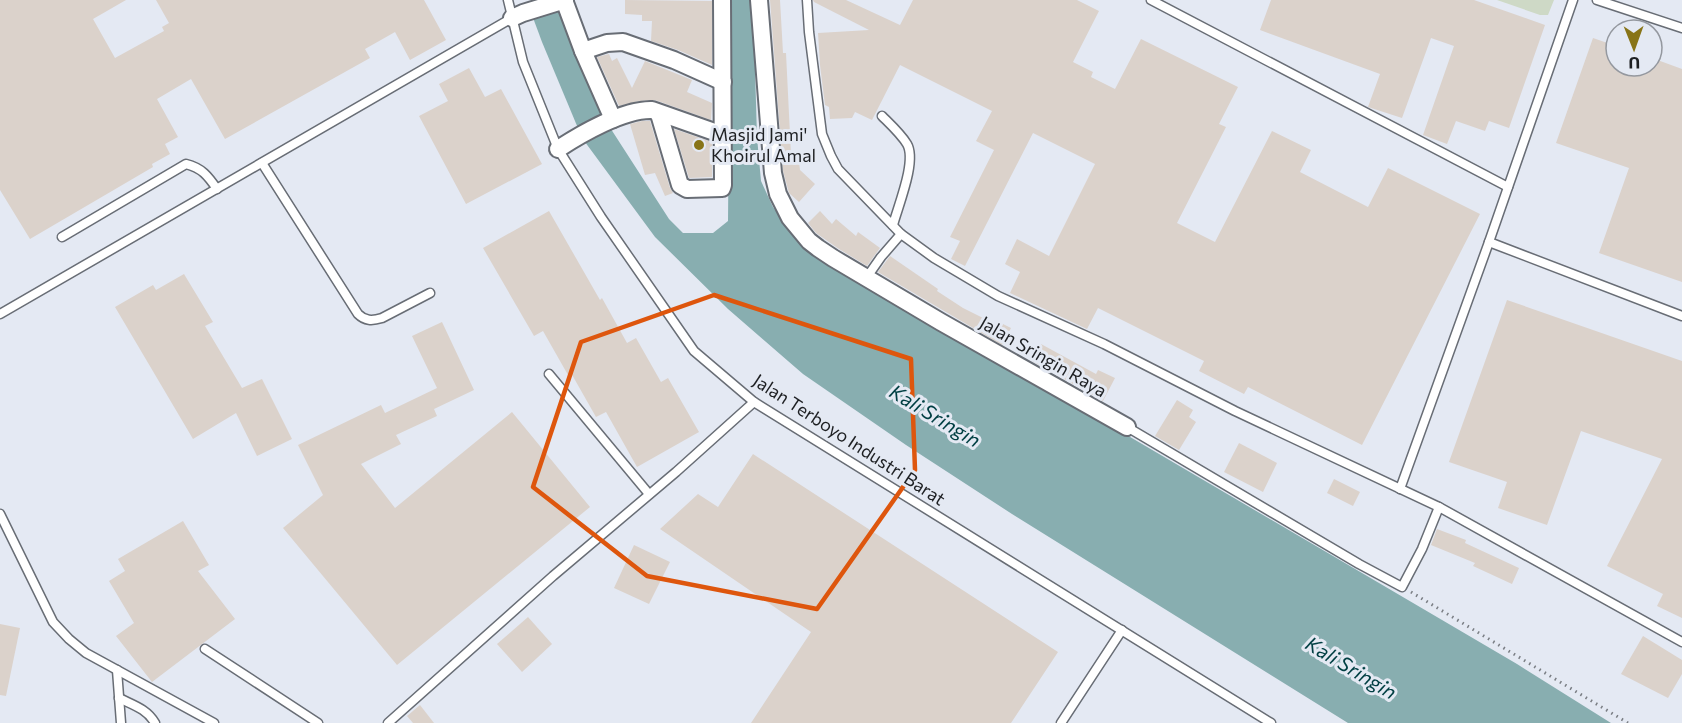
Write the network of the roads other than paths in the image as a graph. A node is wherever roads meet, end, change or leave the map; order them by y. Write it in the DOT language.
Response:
graph roads {
  1 [pos="508,0"];
  2 [pos="563,0"];
  3 [pos="722,0"];
  4 [pos="759,0"];
  5 [pos="807,0"];
  6 [pos="1151,0"];
  7 [pos="1573,0"];
  8 [pos="1597,0"];
  9 [pos="518,16"];
  10 [pos="1682,28"];
  11 [pos="584,51"];
  12 [pos="723,81"];
  13 [pos="659,114"];
  14 [pos="882,116"];
  15 [pos="612,119"];
  16 [pos="723,135"];
  17 [pos="563,146"];
  18 [pos="262,163"];
  19 [pos="1508,187"];
  20 [pos="217,189"];
  21 [pos="893,225"];
  22 [pos="901,234"];
  23 [pos="62,237"];
  24 [pos="1489,242"];
  25 [pos="867,277"];
  26 [pos="430,293"];
  27 [pos="0,314"];
  28 [pos="1682,316"];
  29 [pos="549,374"];
  30 [pos="754,402"];
  31 [pos="1127,427"];
  32 [pos="1400,489"];
  33 [pos="649,494"];
  34 [pos="1439,507"];
  35 [pos="0,514"];
  36 [pos="1122,630"];
  37 [pos="1682,642"];
  38 [pos="205,649"];
  39 [pos="117,670"];
  40 [pos="119,698"];
  41 [pos="121,723"];
  42 [pos="155,723"];
  43 [pos="214,723"];
  44 [pos="318,723"];
  45 [pos="388,723"];
  46 [pos="1061,723"];
  47 [pos="1271,723"];
  1 -- 9 [label="lane, Jalan Terboyo Industri Barat"];
  2 -- 9 [label="street"];
  2 -- 11 [label="street"];
  3 -- 12 [label="street"];
  4 -- 25 [label="street, Jalan Sringin Raya"];
  5 -- 21 [label="lane"];
  6 -- 19 [label="lane"];
  7 -- 19 [label="lane"];
  8 -- 10 [label="lane"];
  9 -- 17 [label="lane, Jalan Terboyo Industri Barat"];
  9 -- 18 [label="lane"];
  11 -- 12 [label="street"];
  11 -- 15 [label="street"];
  12 -- 16 [label="street"];
  13 -- 15 [label="street"];
  13 -- 16 [label="street"];
  13 -- 16 [label="street"];
  14 -- 21 [label="lane"];
  15 -- 17 [label="street"];
  17 -- 30 [label="lane, Jalan Terboyo Industri Barat"];
  18 -- 20 [label="lane"];
  18 -- 26 [label="lane"];
  19 -- 24 [label="lane"];
  20 -- 23 [label="lane"];
  20 -- 27 [label="lane"];
  21 -- 22 [label="lane"];
  22 -- 25 [label="lane"];
  22 -- 32 [label="lane"];
  24 -- 28 [label="lane"];
  24 -- 32 [label="lane"];
  25 -- 31 [label="street, Jalan Sringin Raya"];
  29 -- 33 [label="lane"];
  30 -- 33 [label="lane"];
  30 -- 36 [label="lane, Jalan Terboyo Industri Barat"];
  31 -- 34 [label="lane, Jalan Sringin Raya"];
  32 -- 34 [label="lane"];
  33 -- 45 [label="lane"];
  34 -- 37 [label="lane"];
  35 -- 39 [label="lane"];
  36 -- 46 [label="lane"];
  36 -- 47 [label="lane, Jalan Terboyo Industri Barat"];
  38 -- 44 [label="lane"];
  39 -- 40 [label="lane"];
  39 -- 43 [label="lane"];
  40 -- 41 [label="lane"];
  40 -- 42 [label="lane"];
}
